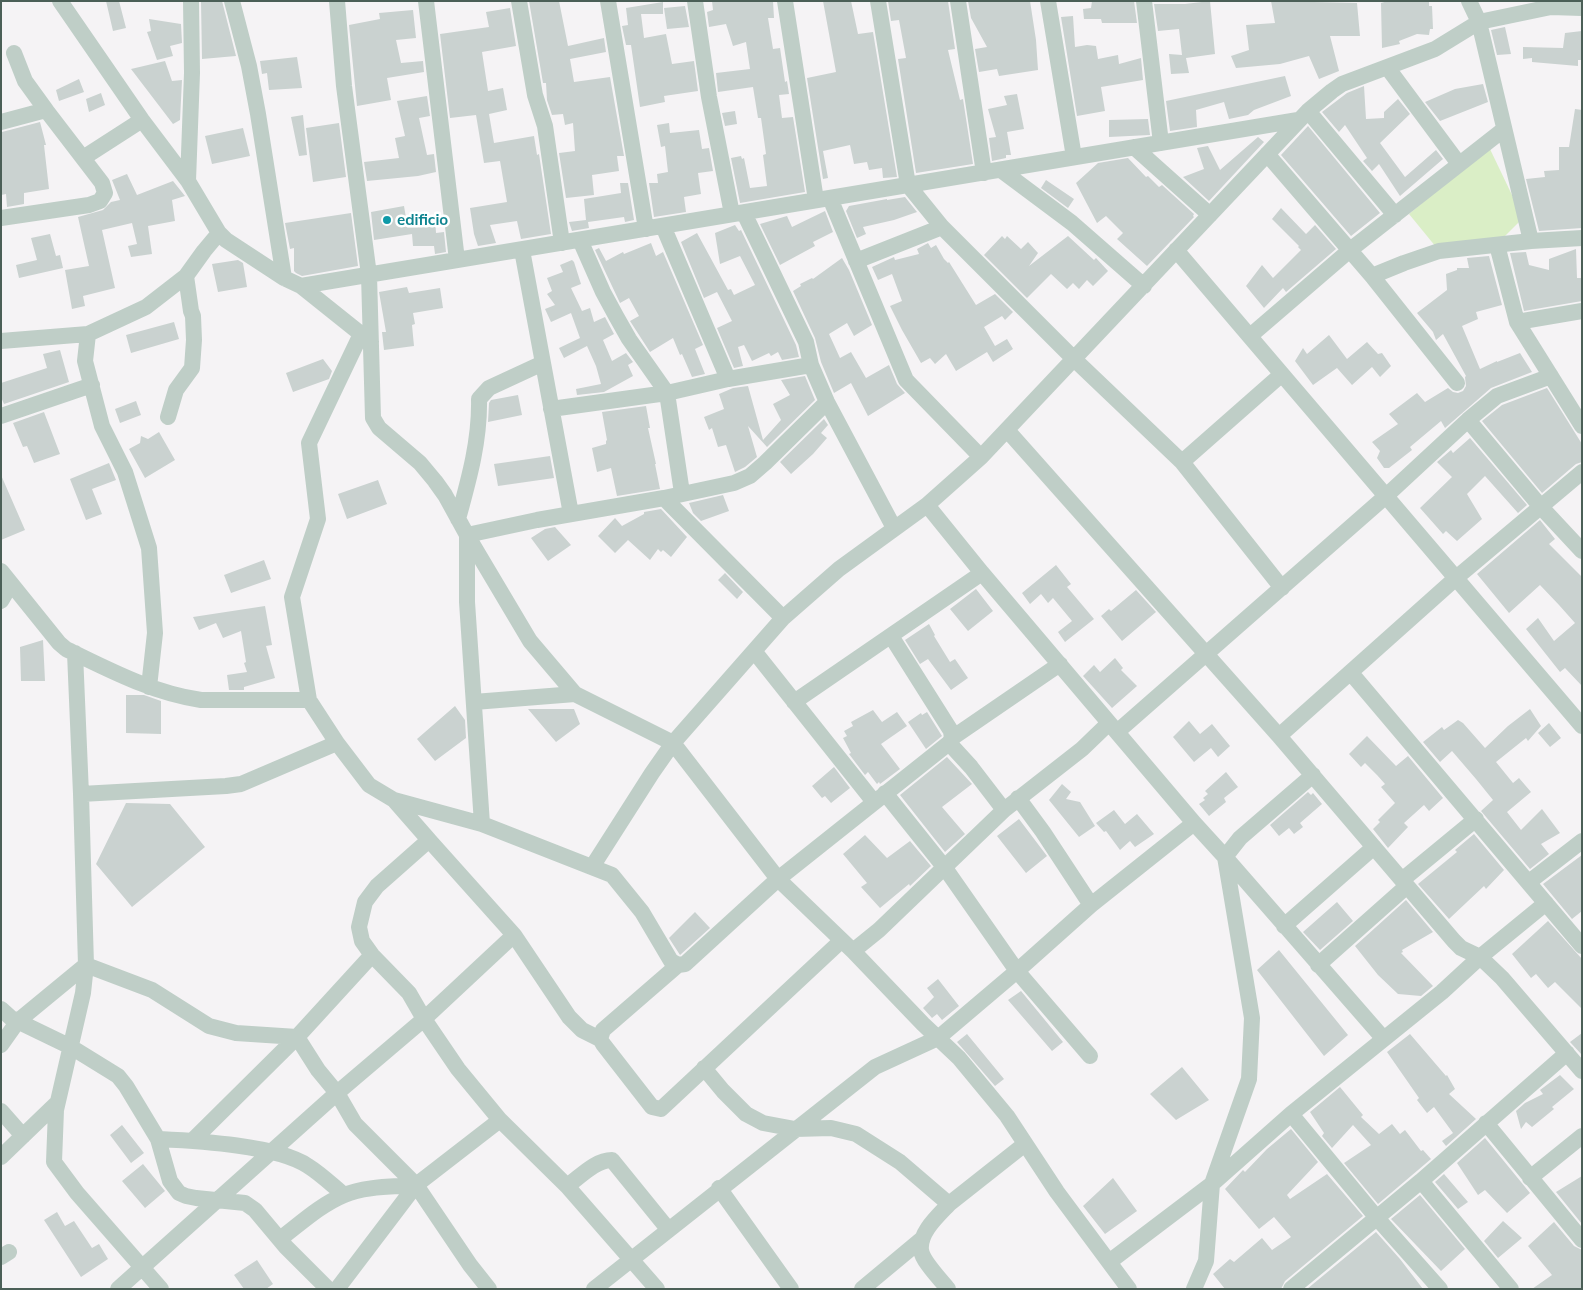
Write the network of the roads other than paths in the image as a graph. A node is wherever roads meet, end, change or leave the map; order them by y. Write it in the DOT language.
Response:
graph roads {
  1 [pos="191,1"];
  2 [pos="232,1"];
  3 [pos="337,1"];
  4 [pos="426,1"];
  5 [pos="518,1"];
  6 [pos="608,1"];
  7 [pos="695,1"];
  8 [pos="786,1"];
  9 [pos="878,1"];
  10 [pos="958,1"];
  11 [pos="1048,1"];
  12 [pos="1144,1"];
  13 [pos="1469,1"];
  14 [pos="62,3"];
  15 [pos="1553,4"];
  16 [pos="1582,8"];
  17 [pos="1478,22"];
  18 [pos="14,53"];
  19 [pos="1387,67"];
  20 [pos="46,110"];
  21 [pos="1303,116"];
  22 [pos="142,120"];
  23 [pos="1,122"];
  24 [pos="1503,130"];
  25 [pos="1161,143"];
  26 [pos="1134,147"];
  27 [pos="1267,154"];
  28 [pos="83,158"];
  29 [pos="1074,158"];
  30 [pos="1459,164"];
  31 [pos="1001,170"];
  32 [pos="984,172"];
  33 [pos="188,181"];
  34 [pos="908,185"];
  35 [pos="823,199"];
  36 [pos="738,213"];
  37 [pos="1210,215"];
  38 [pos="1395,215"];
  39 [pos="1,218"];
  40 [pos="663,226"];
  41 [pos="942,227"];
  42 [pos="646,229"];
  43 [pos="220,233"];
  44 [pos="1582,238"];
  45 [pos="580,240"];
  46 [pos="1531,241"];
  47 [pos="562,243"];
  48 [pos="1497,245"];
  49 [pos="522,250"];
  50 [pos="1176,250"];
  51 [pos="1350,250"];
  52 [pos="457,260"];
  53 [pos="856,261"];
  54 [pos="369,275"];
  55 [pos="186,276"];
  56 [pos="1372,276"];
  57 [pos="284,278"];
  58 [pos="301,286"];
  59 [pos="1144,286"];
  60 [pos="1582,311"];
  61 [pos="1517,322"];
  62 [pos="88,334"];
  63 [pos="1250,336"];
  64 [pos="366,338"];
  65 [pos="1,341"];
  66 [pos="1074,359"];
  67 [pos="543,363"];
  68 [pos="812,365"];
  69 [pos="1282,374"];
  70 [pos="1551,376"];
  71 [pos="728,379"];
  72 [pos="1457,382"];
  73 [pos="92,385"];
  74 [pos="668,393"];
  75 [pos="827,402"];
  76 [pos="552,409"];
  77 [pos="1,416"];
  78 [pos="168,417"];
  79 [pos="1468,420"];
  80 [pos="1582,426"];
  81 [pos="1007,430"];
  82 [pos="981,458"];
  83 [pos="1182,462"];
  84 [pos="1582,472"];
  85 [pos="682,493"];
  86 [pos="1386,496"];
  87 [pos="664,498"];
  88 [pos="927,505"];
  89 [pos="1541,507"];
  90 [pos="571,514"];
  91 [pos="458,519"];
  92 [pos="894,528"];
  93 [pos="467,535"];
  94 [pos="1582,551"];
  95 [pos="982,573"];
  96 [pos="6,577"];
  97 [pos="1456,578"];
  98 [pos="1282,588"];
  99 [pos="1,601"];
  100 [pos="783,618"];
  101 [pos="891,636"];
  102 [pos="754,651"];
  103 [pos="75,653"];
  104 [pos="1207,653"];
  105 [pos="1060,664"];
  106 [pos="1351,673"];
  107 [pos="149,687"];
  108 [pos="575,694"];
  109 [pos="309,700"];
  110 [pos="474,702"];
  111 [pos="794,702"];
  112 [pos="1582,726"];
  113 [pos="1113,728"];
  114 [pos="1280,736"];
  115 [pos="951,741"];
  116 [pos="337,743"];
  117 [pos="673,743"];
  118 [pos="1313,776"];
  119 [pos="81,794"];
  120 [pos="880,798"];
  121 [pos="1018,798"];
  122 [pos="394,800"];
  123 [pos="1004,810"];
  124 [pos="1476,819"];
  125 [pos="1194,823"];
  126 [pos="482,824"];
  127 [pos="429,840"];
  128 [pos="1582,841"];
  129 [pos="1374,847"];
  130 [pos="1225,857"];
  131 [pos="592,867"];
  132 [pos="945,868"];
  133 [pos="778,879"];
  134 [pos="1529,882"];
  135 [pos="1404,883"];
  136 [pos="1546,903"];
  137 [pos="1091,905"];
  138 [pos="1284,926"];
  139 [pos="514,935"];
  140 [pos="847,946"];
  141 [pos="1582,946"];
  142 [pos="372,955"];
  143 [pos="1480,958"];
  144 [pos="86,965"];
  145 [pos="678,965"];
  146 [pos="1318,965"];
  147 [pos="1017,971"];
  148 [pos="1,1009"];
  149 [pos="424,1019"];
  150 [pos="18,1022"];
  151 [pos="297,1037"];
  152 [pos="600,1038"];
  153 [pos="938,1038"];
  154 [pos="1383,1038"];
  155 [pos="1,1045"];
  156 [pos="71,1048"];
  157 [pos="1566,1054"];
  158 [pos="1090,1056"];
  159 [pos="704,1068"];
  160 [pos="1582,1071"];
  161 [pos="337,1093"];
  162 [pos="57,1103"];
  163 [pos="1,1111"];
  164 [pos="1291,1114"];
  165 [pos="500,1120"];
  166 [pos="1486,1124"];
  167 [pos="795,1129"];
  168 [pos="23,1136"];
  169 [pos="1582,1136"];
  170 [pos="158,1139"];
  171 [pos="192,1140"];
  172 [pos="1025,1144"];
  173 [pos="270,1152"];
  174 [pos="1,1157"];
  175 [pos="1530,1178"];
  176 [pos="1422,1181"];
  177 [pos="1212,1184"];
  178 [pos="416,1185"];
  179 [pos="567,1186"];
  180 [pos="719,1188"];
  181 [pos="344,1195"];
  182 [pos="218,1199"];
  183 [pos="950,1204"];
  184 [pos="1377,1218"];
  185 [pos="668,1229"];
  186 [pos="280,1239"];
  187 [pos="922,1239"];
  188 [pos="1582,1240"];
  189 [pos="630,1259"];
  190 [pos="1108,1262"];
  191 [pos="142,1268"];
  192 [pos="1125,1287"];
  193 [pos="118,1289"];
  194 [pos="161,1289"];
  195 [pos="328,1289"];
  196 [pos="337,1289"];
  197 [pos="489,1289"];
  198 [pos="594,1289"];
  199 [pos="658,1289"];
  200 [pos="791,1289"];
  201 [pos="862,1289"];
  202 [pos="948,1289"];
  203 [pos="1194,1289"];
  204 [pos="1291,1289"];
  205 [pos="1440,1289"];
  206 [pos="1511,1289"];
  1 -- 33 [label="street"];
  2 -- 57 [label="street"];
  3 -- 54 [label="street"];
  4 -- 52 [label="street"];
  5 -- 47 [label="street"];
  6 -- 42 [label="street"];
  7 -- 36 [label="street"];
  8 -- 35 [label="street"];
  9 -- 34 [label="street"];
  10 -- 32 [label="street"];
  11 -- 29 [label="street"];
  12 -- 25 [label="street"];
  13 -- 17 [label="street"];
  14 -- 22 [label="street"];
  15 -- 16 [label="street"];
  15 -- 17 [label="street"];
  17 -- 19 [label="street"];
  17 -- 24 [label="street"];
  18 -- 20 [label="street"];
  19 -- 21 [label="street"];
  19 -- 30 [label="street"];
  20 -- 23 [label="street"];
  20 -- 28 [label="street"];
  21 -- 25 [label="street"];
  21 -- 27 [label="street"];
  21 -- 38 [label="street"];
  22 -- 28 [label="street"];
  22 -- 33 [label="street"];
  24 -- 30 [label="street"];
  24 -- 46 [label="street"];
  25 -- 26 [label="street"];
  26 -- 29 [label="street"];
  26 -- 37 [label="street"];
  27 -- 37 [label="street"];
  27 -- 51 [label="street"];
  28 -- 39 [label="street"];
  29 -- 31 [label="street"];
  30 -- 38 [label="street"];
  31 -- 32 [label="street"];
  31 -- 59 [label="street"];
  32 -- 34 [label="street"];
  33 -- 43 [label="street"];
  34 -- 35 [label="street"];
  34 -- 41 [label="street"];
  35 -- 36 [label="street"];
  35 -- 53 [label="street"];
  36 -- 40 [label="street"];
  36 -- 68 [label="street"];
  37 -- 50 [label="street"];
  38 -- 51 [label="street"];
  40 -- 42 [label="street"];
  40 -- 71 [label="street"];
  41 -- 53 [label="street"];
  41 -- 66 [label="street"];
  42 -- 45 [label="street"];
  43 -- 55 [label="street"];
  43 -- 57 [label="street"];
  44 -- 46 [label="street"];
  45 -- 47 [label="street"];
  45 -- 74 [label="street"];
  46 -- 48 [label="street"];
  47 -- 49 [label="street"];
  48 -- 56 [label="street"];
  48 -- 61 [label="street"];
  49 -- 52 [label="street"];
  49 -- 67 [label="street"];
  50 -- 59 [label="street"];
  50 -- 63 [label="street"];
  51 -- 56 [label="street"];
  51 -- 63 [label="street"];
  52 -- 54 [label="street"];
  53 -- 82 [label="street"];
  54 -- 58 [label="street"];
  54 -- 64 [label="street"];
  55 -- 62 [label="street"];
  55 -- 78 [label="street"];
  56 -- 72 [label="street"];
  57 -- 58 [label="street"];
  58 -- 64 [label="street"];
  59 -- 66 [label="street"];
  60 -- 61 [label="street"];
  61 -- 70 [label="street"];
  62 -- 65 [label="street"];
  62 -- 73 [label="street"];
  63 -- 69 [label="street"];
  64 -- 91 [label="street"];
  64 -- 109 [label="street"];
  66 -- 81 [label="street"];
  66 -- 83 [label="street"];
  67 -- 76 [label="street"];
  67 -- 91 [label="street"];
  68 -- 71 [label="street"];
  68 -- 75 [label="street"];
  69 -- 83 [label="street"];
  69 -- 86 [label="street"];
  70 -- 79 [label="street"];
  70 -- 80 [label="street"];
  71 -- 74 [label="street"];
  73 -- 77 [label="street"];
  73 -- 107 [label="street"];
  74 -- 76 [label="street"];
  74 -- 85 [label="street"];
  75 -- 85 [label="street"];
  75 -- 92 [label="street"];
  76 -- 90 [label="street"];
  79 -- 86 [label="street"];
  79 -- 89 [label="street"];
  81 -- 82 [label="street"];
  81 -- 104 [label="street"];
  82 -- 88 [label="street"];
  83 -- 98 [label="street"];
  84 -- 89 [label="street"];
  85 -- 87 [label="street"];
  86 -- 97 [label="street"];
  86 -- 98 [label="street"];
  87 -- 90 [label="street"];
  87 -- 100 [label="street"];
  88 -- 92 [label="street"];
  88 -- 95 [label="street"];
  89 -- 94 [label="street"];
  89 -- 97 [label="street"];
  90 -- 93 [label="street"];
  91 -- 93 [label="street"];
  92 -- 100 [label="street"];
  93 -- 108 [label="street"];
  93 -- 110 [label="street"];
  95 -- 101 [label="street"];
  95 -- 105 [label="street"];
  96 -- 99 [label="street"];
  96 -- 103 [label="street"];
  97 -- 106 [label="street"];
  97 -- 112 [label="street"];
  98 -- 104 [label="street"];
  100 -- 102 [label="street"];
  101 -- 111 [label="street"];
  101 -- 115 [label="street"];
  102 -- 111 [label="street"];
  102 -- 117 [label="street"];
  103 -- 107 [label="street"];
  103 -- 119 [label="street"];
  104 -- 113 [label="street"];
  104 -- 114 [label="street"];
  105 -- 113 [label="street"];
  105 -- 115 [label="street"];
  106 -- 114 [label="street"];
  106 -- 124 [label="street"];
  107 -- 109 [label="street"];
  108 -- 110 [label="street"];
  108 -- 117 [label="street"];
  109 -- 116 [label="street"];
  110 -- 126 [label="street"];
  111 -- 120 [label="street"];
  113 -- 121 [label="street"];
  113 -- 125 [label="street"];
  114 -- 118 [label="street"];
  115 -- 120 [label="street"];
  115 -- 123 [label="street"];
  116 -- 119 [label="street"];
  116 -- 122 [label="street"];
  117 -- 131 [label="street"];
  117 -- 133 [label="street"];
  118 -- 129 [label="street"];
  118 -- 130 [label="street"];
  119 -- 144 [label="street"];
  120 -- 132 [label="street"];
  120 -- 133 [label="street"];
  121 -- 123 [label="street"];
  121 -- 137 [label="street"];
  122 -- 126 [label="street"];
  122 -- 127 [label="street"];
  123 -- 132 [label="street"];
  124 -- 134 [label="street"];
  124 -- 135 [label="street"];
  125 -- 130 [label="street"];
  125 -- 137 [label="street"];
  126 -- 131 [label="street"];
  127 -- 139 [label="street"];
  127 -- 142 [label="street"];
  128 -- 134 [label="street"];
  129 -- 135 [label="street"];
  129 -- 138 [label="street"];
  130 -- 138 [label="street"];
  130 -- 177 [label="street"];
  131 -- 145 [label="street"];
  132 -- 140 [label="street"];
  132 -- 147 [label="street"];
  133 -- 140 [label="street"];
  133 -- 145 [label="street"];
  134 -- 136 [label="street"];
  135 -- 143 [label="street"];
  135 -- 146 [label="street"];
  136 -- 141 [label="street"];
  136 -- 143 [label="street"];
  137 -- 147 [label="street"];
  138 -- 146 [label="street"];
  139 -- 149 [label="street"];
  139 -- 152 [label="street"];
  140 -- 153 [label="street"];
  140 -- 159 [label="street"];
  142 -- 149 [label="street"];
  142 -- 151 [label="street"];
  143 -- 154 [label="street"];
  143 -- 157 [label="street"];
  144 -- 150 [label="street"];
  144 -- 151 [label="street"];
  144 -- 156 [label="street"];
  145 -- 152 [label="street"];
  146 -- 154 [label="street"];
  147 -- 153 [label="street"];
  147 -- 158 [label="street"];
  148 -- 150 [label="street"];
  149 -- 161 [label="street"];
  149 -- 165 [label="street"];
  150 -- 155 [label="street"];
  150 -- 156 [label="street"];
  151 -- 161 [label="street"];
  151 -- 171 [label="street"];
  152 -- 159 [label="street"];
  153 -- 167 [label="street"];
  153 -- 172 [label="street"];
  154 -- 164 [label="street"];
  156 -- 162 [label="street"];
  156 -- 170 [label="street"];
  157 -- 160 [label="street"];
  157 -- 166 [label="street"];
  159 -- 167 [label="street"];
  161 -- 173 [label="street"];
  161 -- 178 [label="street"];
  162 -- 168 [label="street"];
  162 -- 191 [label="street"];
  163 -- 168 [label="street"];
  164 -- 177 [label="street"];
  164 -- 184 [label="street"];
  165 -- 178 [label="street"];
  165 -- 179 [label="street"];
  166 -- 175 [label="street"];
  166 -- 176 [label="street"];
  167 -- 180 [label="street"];
  167 -- 183 [label="street"];
  168 -- 174 [label="street"];
  169 -- 175 [label="street"];
  170 -- 171 [label="street"];
  170 -- 182 [label="street"];
  171 -- 173 [label="street"];
  172 -- 183 [label="street"];
  172 -- 190 [label="street"];
  173 -- 181 [label="street"];
  173 -- 182 [label="street"];
  175 -- 188 [label="street"];
  176 -- 184 [label="street"];
  176 -- 206 [label="street"];
  177 -- 190 [label="street"];
  177 -- 203 [label="street"];
  178 -- 181 [label="street"];
  178 -- 196 [label="street"];
  178 -- 197 [label="street"];
  179 -- 185 [label="street"];
  179 -- 189 [label="street"];
  180 -- 185 [label="street"];
  180 -- 200 [label="street"];
  181 -- 186 [label="street"];
  182 -- 186 [label="street"];
  182 -- 191 [label="street"];
  183 -- 187 [label="street"];
  184 -- 204 [label="street"];
  184 -- 205 [label="street"];
  185 -- 189 [label="street"];
  186 -- 195 [label="street"];
  187 -- 201 [label="street"];
  187 -- 202 [label="street"];
  189 -- 198 [label="street"];
  189 -- 199 [label="street"];
  190 -- 192 [label="street"];
  191 -- 193 [label="street"];
  191 -- 194 [label="street"];
}
